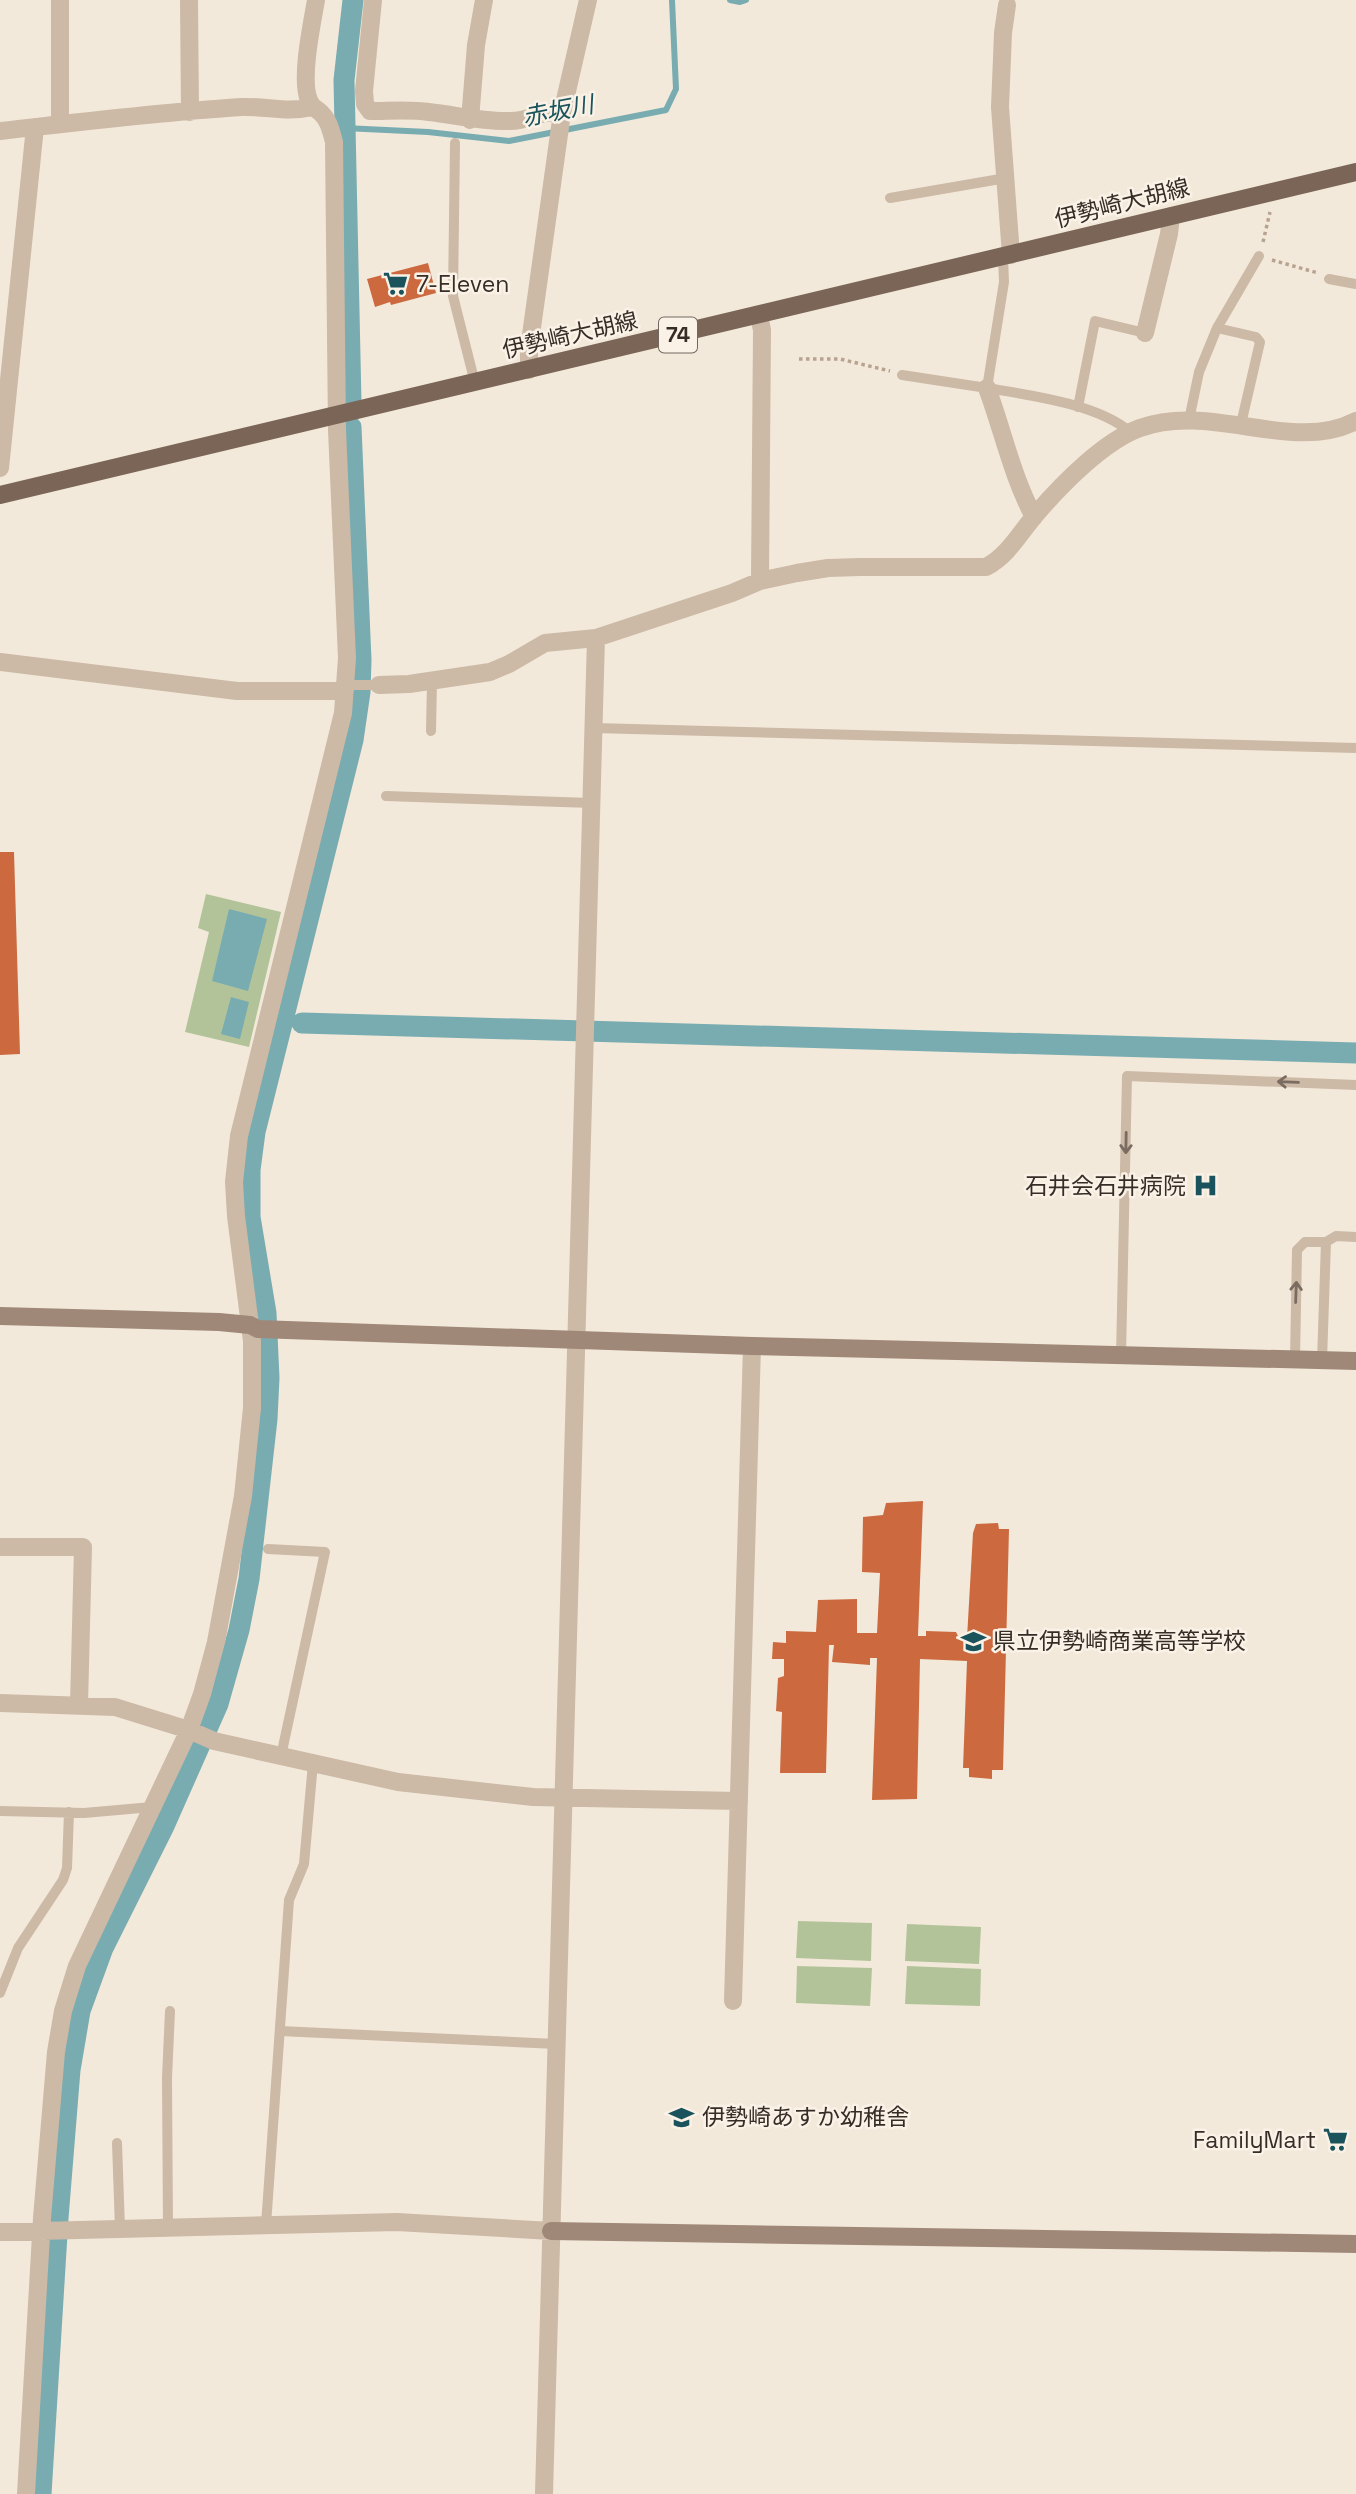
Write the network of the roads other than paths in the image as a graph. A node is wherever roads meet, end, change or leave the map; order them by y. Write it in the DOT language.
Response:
graph roads {
  1 [pos="60,0"];
  2 [pos="190,0"];
  3 [pos="316,0"];
  4 [pos="373,0"];
  5 [pos="484,0"];
  6 [pos="588,0"];
  7 [pos="1007,5"];
  8 [pos="312,107"];
  9 [pos="190,112"];
  10 [pos="562,113"];
  11 [pos="470,120"];
  12 [pos="60,124"];
  13 [pos="35,127"];
  14 [pos="0,131"];
  15 [pos="455,143"];
  16 [pos="1356,172"];
  17 [pos="1006,178"];
  18 [pos="890,198"];
  19 [pos="1171,216"];
  20 [pos="1007,256"];
  21 [pos="1259,256"];
  22 [pos="1329,279"];
  23 [pos="1356,284"];
  24 [pos="759,316"];
  25 [pos="1217,327"];
  26 [pos="1145,333"];
  27 [pos="529,370"];
  28 [pos="902,375"];
  29 [pos="475,383"];
  30 [pos="987,387"];
  31 [pos="1078,407"];
  32 [pos="338,415"];
  33 [pos="1189,420"];
  34 [pos="1356,421"];
  35 [pos="1241,425"];
  36 [pos="1130,432"];
  37 [pos="0,468"];
  38 [pos="0,494"];
  39 [pos="1034,517"];
  40 [pos="760,581"];
  41 [pos="596,638"];
  42 [pos="0,662"];
  43 [pos="432,681"];
  44 [pos="358,686"];
  45 [pos="594,728"];
  46 [pos="431,731"];
  47 [pos="1356,748"];
  48 [pos="386,796"];
  49 [pos="592,803"];
  50 [pos="1356,1085"];
  51 [pos="1356,1237"];
  52 [pos="1326,1242"];
  53 [pos="0,1316"];
  54 [pos="254,1327"];
  55 [pos="576,1340"];
  56 [pos="752,1346"];
  57 [pos="1121,1356"];
  58 [pos="1294,1360"];
  59 [pos="1322,1361"];
  60 [pos="1356,1361"];
  61 [pos="0,1546"];
  62 [pos="268,1549"];
  63 [pos="0,1703"];
  64 [pos="79,1705"];
  65 [pos="189,1730"];
  66 [pos="281,1756"];
  67 [pos="313,1763"];
  68 [pos="562,1798"];
  69 [pos="739,1801"];
  70 [pos="152,1807"];
  71 [pos="0,1811"];
  72 [pos="69,1812"];
  73 [pos="0,1993"];
  74 [pos="733,2001"];
  75 [pos="170,2011"];
  76 [pos="280,2031"];
  77 [pos="556,2044"];
  78 [pos="117,2143"];
  79 [pos="266,2225"];
  80 [pos="168,2228"];
  81 [pos="120,2229"];
  82 [pos="41,2231"];
  83 [pos="551,2231"];
  84 [pos="0,2232"];
  85 [pos="1356,2244"];
  86 [pos="26,2494"];
  87 [pos="544,2494"];
  1 -- 12 [label="street"];
  2 -- 9 [label="street"];
  3 -- 8 [label="street"];
  4 -- 11 [label="street"];
  5 -- 11 [label="street"];
  6 -- 10 [label="street"];
  7 -- 17 [label="street"];
  8 -- 9 [label="street"];
  8 -- 32 [label="street"];
  9 -- 12 [label="street"];
  10 -- 11 [label="street"];
  10 -- 27 [label="street"];
  12 -- 13 [label="street"];
  13 -- 14 [label="street"];
  13 -- 37 [label="street"];
  15 -- 29 [label="lane"];
  16 -- 19 [label="main road, 伊勢崎大胡線 / 74"];
  17 -- 18 [label="lane"];
  17 -- 20 [label="street"];
  19 -- 20 [label="main road, 伊勢崎大胡線 / 74"];
  19 -- 26 [label="street"];
  20 -- 24 [label="main road, 伊勢崎大胡線 / 74"];
  20 -- 30 [label="lane"];
  21 -- 25 [label="lane"];
  22 -- 23 [label="lane"];
  24 -- 27 [label="main road, 伊勢崎大胡線 / 74"];
  24 -- 40 [label="street"];
  25 -- 33 [label="lane"];
  25 -- 35 [label="lane"];
  26 -- 31 [label="lane"];
  27 -- 29 [label="main road, 伊勢崎大胡線 / 74"];
  28 -- 30 [label="lane"];
  29 -- 32 [label="main road, 伊勢崎大胡線 / 74"];
  30 -- 31 [label="lane"];
  30 -- 39 [label="street"];
  31 -- 36 [label="lane"];
  32 -- 38 [label="main road, 伊勢崎大胡線 / 74"];
  32 -- 44 [label="street"];
  33 -- 35 [label="street"];
  33 -- 36 [label="street"];
  34 -- 35 [label="street"];
  36 -- 39 [label="street"];
  39 -- 40 [label="street"];
  40 -- 41 [label="street"];
  41 -- 43 [label="street"];
  41 -- 45 [label="street"];
  42 -- 44 [label="street"];
  43 -- 44 [label="street"];
  43 -- 46 [label="lane"];
  44 -- 54 [label="street"];
  45 -- 47 [label="lane"];
  45 -- 49 [label="street"];
  48 -- 49 [label="lane"];
  49 -- 55 [label="street"];
  50 -- 57 [label="lane, one-way"];
  51 -- 52 [label="lane"];
  58 -- 52 [label="lane, one-way"];
  52 -- 59 [label="lane"];
  53 -- 54 [label="street"];
  54 -- 55 [label="street"];
  54 -- 65 [label="street"];
  55 -- 56 [label="street"];
  55 -- 68 [label="street"];
  56 -- 57 [label="street"];
  56 -- 69 [label="street"];
  57 -- 58 [label="street"];
  58 -- 59 [label="street"];
  59 -- 60 [label="street"];
  61 -- 64 [label="street"];
  62 -- 66 [label="lane"];
  63 -- 64 [label="street"];
  64 -- 65 [label="street"];
  65 -- 66 [label="street"];
  65 -- 70 [label="street"];
  66 -- 67 [label="street"];
  67 -- 68 [label="street"];
  67 -- 76 [label="lane"];
  68 -- 69 [label="street"];
  68 -- 77 [label="street"];
  69 -- 74 [label="street"];
  70 -- 72 [label="lane"];
  70 -- 82 [label="street"];
  71 -- 72 [label="lane"];
  72 -- 73 [label="lane"];
  75 -- 80 [label="lane"];
  76 -- 77 [label="lane"];
  76 -- 79 [label="lane"];
  77 -- 83 [label="street"];
  78 -- 81 [label="lane"];
  79 -- 80 [label="street"];
  79 -- 83 [label="street"];
  80 -- 81 [label="street"];
  81 -- 82 [label="street"];
  82 -- 84 [label="street"];
  82 -- 86 [label="street"];
  83 -- 85 [label="street"];
  83 -- 87 [label="street"];
}
